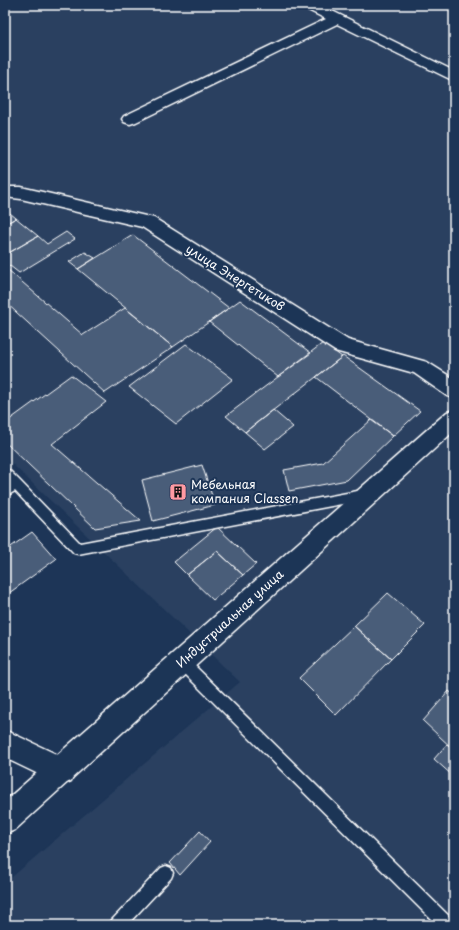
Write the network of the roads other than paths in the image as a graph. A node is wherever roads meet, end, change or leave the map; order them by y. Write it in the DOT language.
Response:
graph roads {
  1 [pos="309,5"];
  2 [pos="337,18"];
  3 [pos="454,77"];
  4 [pos="130,119"];
  5 [pos="5,192"];
  6 [pos="454,390"];
  7 [pos="453,420"];
  8 [pos="5,473"];
  9 [pos="16,484"];
  10 [pos="5,492"];
  11 [pos="367,495"];
  12 [pos="182,662"];
  13 [pos="5,744"];
  14 [pos="61,771"];
  15 [pos="5,820"];
  16 [pos="166,873"];
  17 [pos="117,925"];
  18 [pos="448,925"];
  1 -- 2 [label="street"];
  2 -- 3 [label="street"];
  2 -- 4 [label="street"];
  5 -- 6 [label="street, улица Энергетиков"];
  7 -- 11 [label="street, Индустриальная улица"];
  8 -- 9 [label="lane"];
  9 -- 10 [label="lane"];
  9 -- 11 [label="lane"];
  11 -- 12 [label="street, Индустриальная улица"];
  12 -- 14 [label="street, Индустриальная улица"];
  12 -- 18 [label="lane"];
  13 -- 14 [label="street"];
  14 -- 15 [label="street, Индустриальная улица"];
  16 -- 17 [label="lane"];
}
